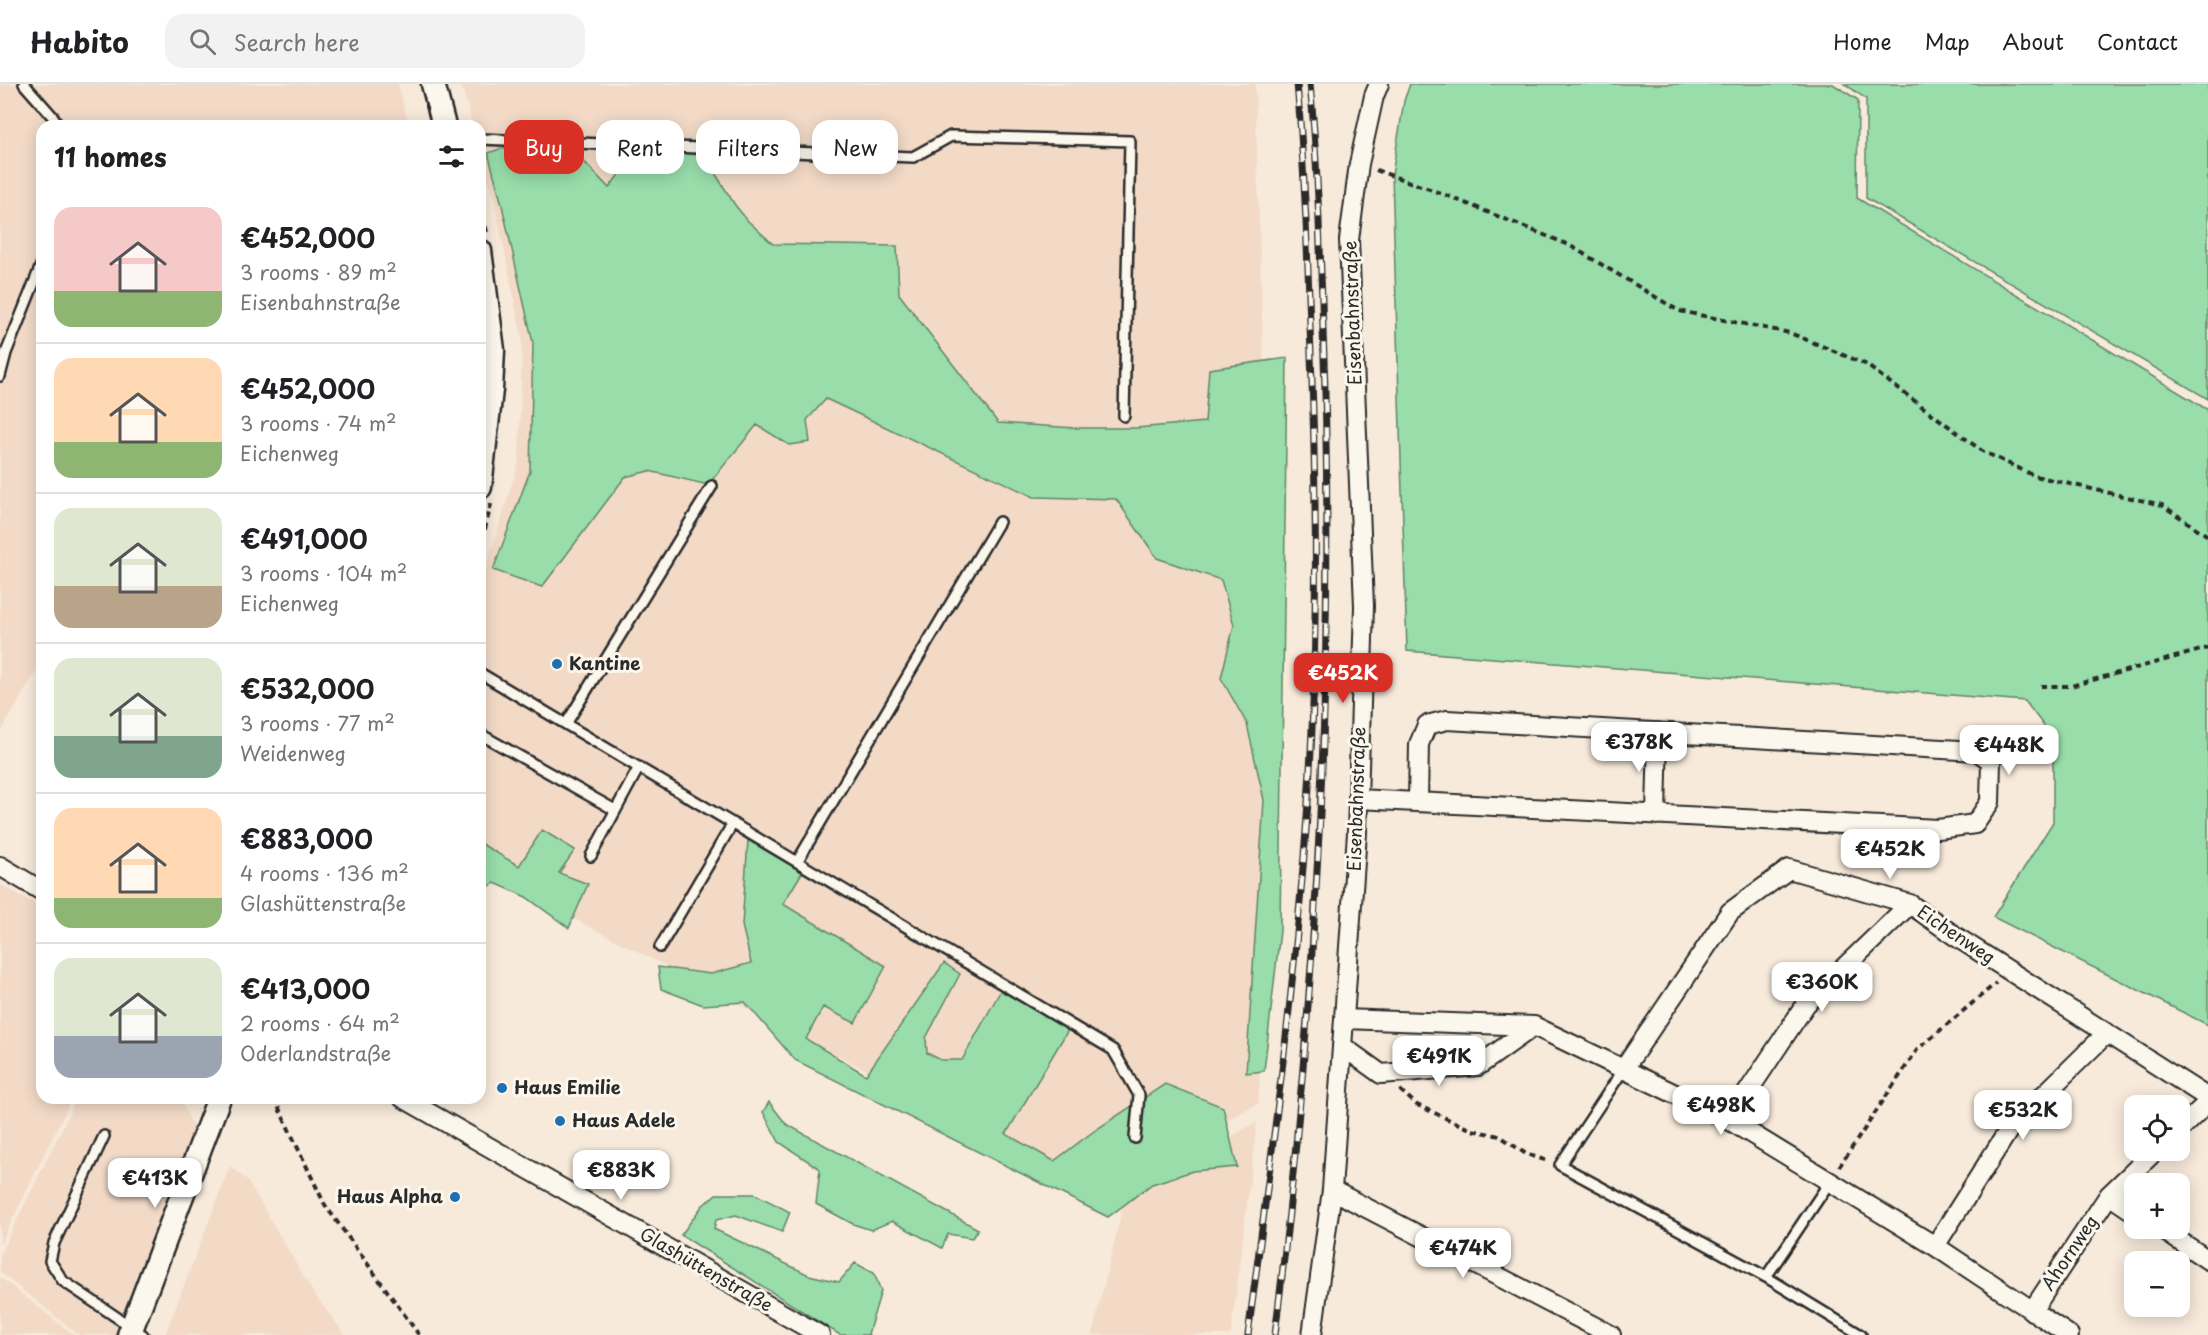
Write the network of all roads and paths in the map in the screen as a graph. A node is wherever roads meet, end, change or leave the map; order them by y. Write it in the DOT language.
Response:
graph roads {
  1 [pos="24,84"];
  2 [pos="433,84"];
  3 [pos="1374,88"];
  4 [pos="55,120"];
  5 [pos="442,120"];
  6 [pos="486,139"];
  7 [pos="1359,164"];
  8 [pos="36,278"];
  9 [pos="486,297"];
  10 [pos="2,363"];
  11 [pos="0,376"];
  12 [pos="1124,416"];
  13 [pos="486,434"];
  14 [pos="712,486"];
  15 [pos="999,522"];
  16 [pos="2208,536"];
  17 [pos="2208,648"];
  18 [pos="486,677"];
  19 [pos="2041,686"];
  20 [pos="566,724"];
  21 [pos="1658,732"];
  22 [pos="486,737"];
  23 [pos="639,767"];
  24 [pos="1358,799"];
  25 [pos="1418,802"];
  26 [pos="615,810"];
  27 [pos="1656,815"];
  28 [pos="733,823"];
  29 [pos="591,856"];
  30 [pos="797,862"];
  31 [pos="0,866"];
  32 [pos="36,887"];
  33 [pos="1910,904"];
  34 [pos="660,946"];
  35 [pos="2011,971"];
  36 [pos="1344,1019"];
  37 [pos="1534,1026"];
  38 [pos="2107,1033"];
  39 [pos="1342,1046"];
  40 [pos="1623,1070"];
  41 [pos="1381,1074"];
  42 [pos="2208,1100"];
  43 [pos="217,1104"];
  44 [pos="277,1104"];
  45 [pos="414,1104"];
  46 [pos="2190,1119"];
  47 [pos="1729,1120"];
  48 [pos="104,1136"];
  49 [pos="1135,1138"];
  50 [pos="2145,1161"];
  51 [pos="1560,1166"];
  52 [pos="1831,1180"];
  53 [pos="1332,1190"];
  54 [pos="2109,1195"];
  55 [pos="2124,1205"];
  56 [pos="2176,1239"];
  57 [pos="1935,1246"];
  58 [pos="2208,1260"];
  59 [pos="1766,1277"];
  60 [pos="2032,1311"];
  61 [pos="1578,1327"];
  62 [pos="134,1333"];
  63 [pos="419,1335"];
  64 [pos="820,1335"];
  65 [pos="1312,1335"];
  66 [pos="1611,1335"];
  67 [pos="1861,1335"];
  68 [pos="2069,1335"];
  1 -- 4 [label="lane"];
  2 -- 5 [label="street"];
  3 -- 7 [label="street, Eisenbahnstraße"];
  6 -- 12 [label="lane"];
  7 -- 16 [label="path"];
  7 -- 24 [label="street, Eisenbahnstraße"];
  8 -- 10 [label="lane"];
  9 -- 13 [label="street"];
  10 -- 11 [label="lane"];
  14 -- 20 [label="lane"];
  15 -- 30 [label="lane"];
  17 -- 19 [label="path"];
  18 -- 20 [label="lane"];
  20 -- 23 [label="lane"];
  21 -- 25 [label="street"];
  21 -- 27 [label="street"];
  21 -- 27 [label="street"];
  22 -- 26 [label="lane"];
  23 -- 26 [label="lane"];
  23 -- 28 [label="lane"];
  24 -- 25 [label="street"];
  24 -- 36 [label="street, Eisenbahnstraße"];
  25 -- 27 [label="street"];
  26 -- 29 [label="lane"];
  28 -- 30 [label="lane"];
  28 -- 34 [label="lane"];
  30 -- 49 [label="lane"];
  31 -- 32 [label="street"];
  33 -- 35 [label="street, Eichenweg"];
  33 -- 40 [label="street, Eichenweg"];
  33 -- 47 [label="street"];
  35 -- 38 [label="street, Eichenweg"];
  35 -- 52 [label="path"];
  36 -- 37 [label="street"];
  36 -- 39 [label="street, Eisenbahnstraße"];
  37 -- 40 [label="street"];
  37 -- 41 [label="street"];
  38 -- 42 [label="street, Eichenweg"];
  38 -- 57 [label="street"];
  39 -- 41 [label="street"];
  39 -- 53 [label="street, Eisenbahnstraße"];
  40 -- 47 [label="street"];
  40 -- 51 [label="lane"];
  41 -- 51 [label="path"];
  42 -- 46 [label="street"];
  43 -- 62 [label="street"];
  44 -- 63 [label="path"];
  45 -- 64 [label="street, Glashüttenstraße"];
  47 -- 52 [label="street"];
  48 -- 62 [label="lane"];
  50 -- 54 [label="street, Ahornweg"];
  51 -- 59 [label="lane"];
  52 -- 57 [label="street"];
  52 -- 59 [label="lane"];
  53 -- 61 [label="street"];
  53 -- 65 [label="street, Eisenbahnstraße"];
  54 -- 55 [label="street, Ahornweg"];
  54 -- 60 [label="street, Ahornweg"];
  56 -- 58 [label="street"];
  57 -- 60 [label="street"];
  59 -- 67 [label="lane"];
  60 -- 68 [label="street"];
  61 -- 66 [label="street"];
}
